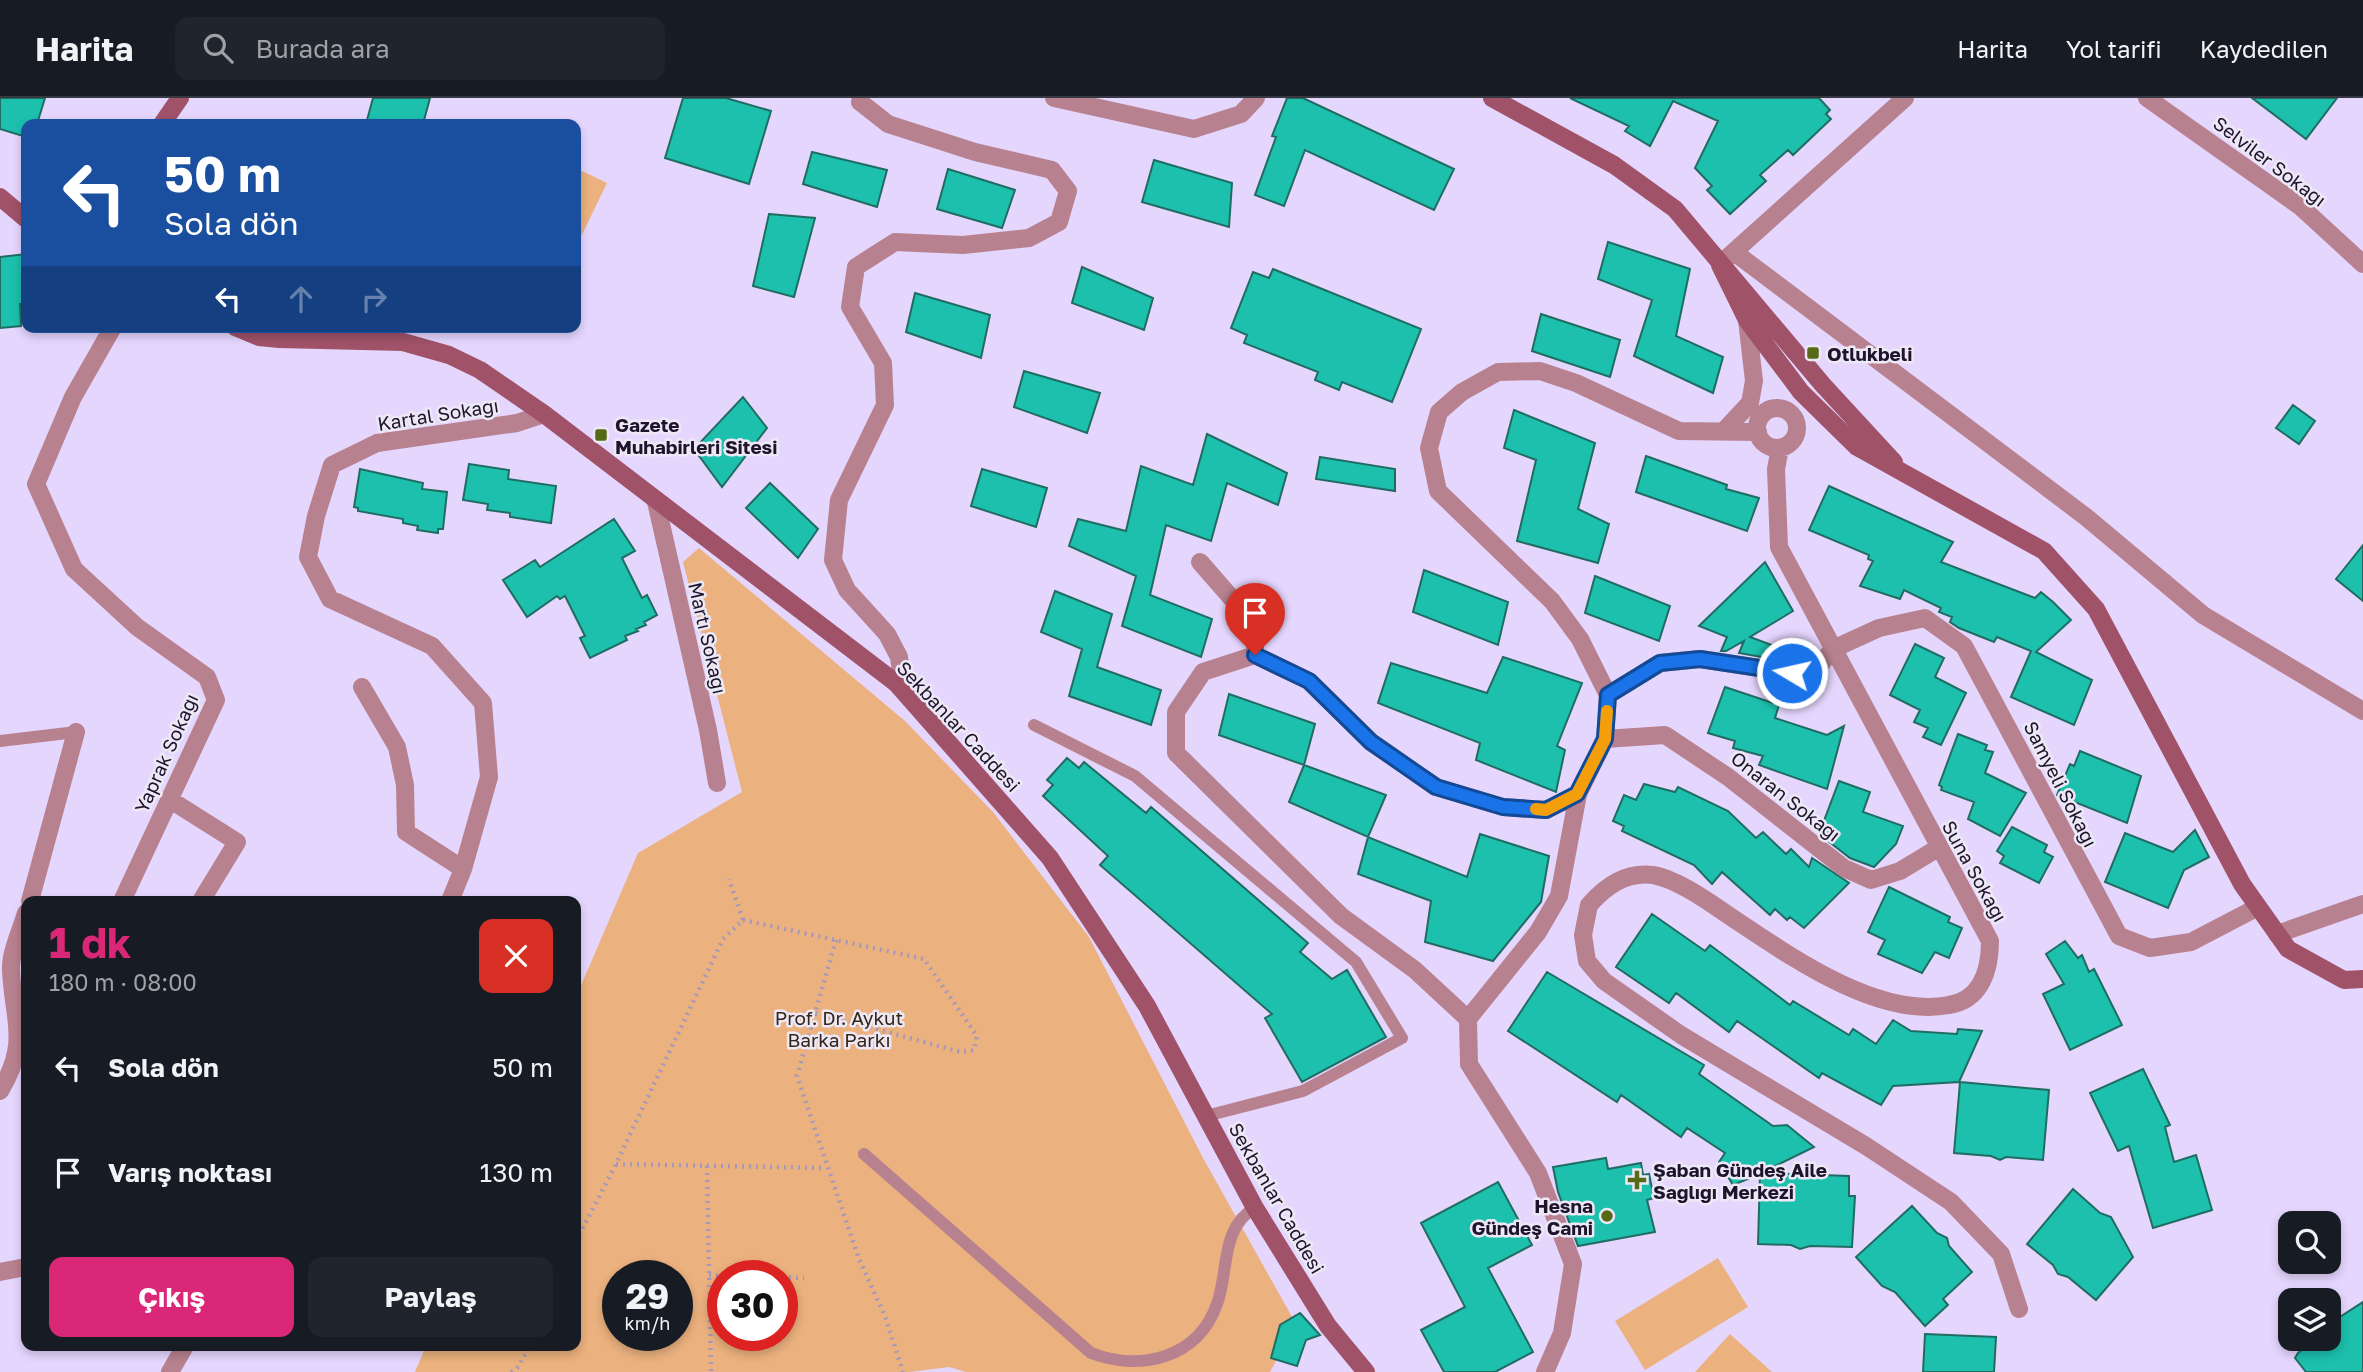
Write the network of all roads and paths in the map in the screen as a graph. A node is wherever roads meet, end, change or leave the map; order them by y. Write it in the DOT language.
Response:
graph roads {
  1 [pos="180,98"];
  2 [pos="861,98"];
  3 [pos="1055,98"];
  4 [pos="1256,98"];
  5 [pos="1492,98"];
  6 [pos="1905,98"];
  7 [pos="2147,98"];
  8 [pos="165,119"];
  9 [pos="0,197"];
  10 [pos="21,215"];
  11 [pos="1734,252"];
  12 [pos="2363,264"];
  13 [pos="1720,265"];
  14 [pos="1748,320"];
  15 [pos="110,333"];
  16 [pos="249,333"];
  17 [pos="1823,385"];
  18 [pos="1801,392"];
  19 [pos="1815,409"];
  20 [pos="1767,411"];
  21 [pos="544,414"];
  22 [pos="1723,432"];
  23 [pos="1758,432"];
  24 [pos="1796,434"];
  25 [pos="1780,448"];
  26 [pos="1900,471"];
  27 [pos="656,502"];
  28 [pos="1200,562"];
  29 [pos="1833,649"];
  30 [pos="1255,655"];
  31 [pos="895,683"];
  32 [pos="362,687"];
  33 [pos="1608,695"];
  34 [pos="2363,712"];
  35 [pos="1034,725"];
  36 [pos="76,732"];
  37 [pos="1605,739"];
  38 [pos="0,741"];
  39 [pos="717,783"];
  40 [pos="1577,794"];
  41 [pos="169,799"];
  42 [pos="1938,848"];
  43 [pos="463,869"];
  44 [pos="729,879"];
  45 [pos="31,896"];
  46 [pos="124,896"];
  47 [pos="204,896"];
  48 [pos="452,896"];
  49 [pos="1559,896"];
  50 [pos="2363,904"];
  51 [pos="1589,905"];
  52 [pos="2258,907"];
  53 [pos="743,920"];
  54 [pos="21,930"];
  55 [pos="2277,934"];
  56 [pos="836,940"];
  57 [pos="2363,979"];
  58 [pos="816,1013"];
  59 [pos="21,1014"];
  60 [pos="1468,1019"];
  61 [pos="21,1031"];
  62 [pos="1,1086"];
  63 [pos="1206,1116"];
  64 [pos="864,1154"];
  65 [pos="616,1164"];
  66 [pos="707,1166"];
  67 [pos="826,1168"];
  68 [pos="1255,1209"];
  69 [pos="581,1231"];
  70 [pos="709,1260"];
  71 [pos="21,1269"];
  72 [pos="0,1272"];
  73 [pos="798,1278"];
  74 [pos="804,1278"];
  75 [pos="2019,1309"];
  76 [pos="182,1351"];
  77 [pos="527,1351"];
  78 [pos="711,1351"];
  79 [pos="170,1372"];
  80 [pos="511,1372"];
  81 [pos="711,1372"];
  82 [pos="903,1372"];
  83 [pos="1366,1372"];
  84 [pos="1545,1372"];
  1 -- 8 [label="main road"];
  2 -- 31 [label="street"];
  3 -- 4 [label="street"];
  5 -- 13 [label="main road"];
  6 -- 11 [label="street"];
  7 -- 12 [label="street, Selviler Sokağı"];
  9 -- 10 [label="main road"];
  11 -- 13 [label="street"];
  11 -- 34 [label="street"];
  13 -- 14 [label="main road"];
  13 -- 17 [label="main road"];
  14 -- 18 [label="main road"];
  14 -- 22 [label="street"];
  15 -- 41 [label="street, Yaprak Sokağı"];
  16 -- 21 [label="main road, Sekbanlar Caddesi"];
  17 -- 18 [label="street"];
  17 -- 19 [label="street"];
  17 -- 26 [label="main road"];
  18 -- 19 [label="main road"];
  18 -- 20 [label="street"];
  19 -- 24 [label="street"];
  19 -- 26 [label="main road"];
  20 -- 23 [label="street"];
  20 -- 24 [label="street"];
  21 -- 27 [label="main road, Sekbanlar Caddesi"];
  21 -- 43 [label="street, Kartal Sokağı"];
  22 -- 23 [label="street"];
  22 -- 33 [label="street"];
  23 -- 25 [label="street"];
  24 -- 25 [label="street"];
  25 -- 29 [label="street, Suna Sokağı"];
  26 -- 52 [label="main road"];
  27 -- 31 [label="main road, Sekbanlar Caddesi"];
  27 -- 39 [label="street, Martı Sokağı"];
  28 -- 30 [label="street"];
  29 -- 33 [label="street"];
  29 -- 42 [label="street, Suna Sokağı"];
  29 -- 52 [label="street, Samyeli Sokağı"];
  30 -- 40 [label="street"];
  30 -- 60 [label="street"];
  31 -- 63 [label="main road, Sekbanlar Caddesi"];
  32 -- 43 [label="street"];
  33 -- 37 [label="street"];
  35 -- 63 [label="lane"];
  36 -- 38 [label="lane"];
  36 -- 45 [label="street"];
  37 -- 40 [label="street"];
  37 -- 42 [label="street, Onaran Sokağı"];
  40 -- 49 [label="street"];
  41 -- 46 [label="street, Yaprak Sokağı"];
  41 -- 47 [label="street"];
  42 -- 51 [label="street, Suna Sokağı"];
  43 -- 48 [label="street, Kartal Sokağı"];
  44 -- 53 [label="path"];
  49 -- 51 [label="street"];
  49 -- 60 [label="street"];
  50 -- 55 [label="street"];
  51 -- 75 [label="street"];
  52 -- 55 [label="main road"];
  53 -- 56 [label="path"];
  53 -- 65 [label="path"];
  54 -- 59 [label="street"];
  55 -- 57 [label="main road"];
  56 -- 58 [label="path"];
  56 -- 58 [label="path"];
  58 -- 67 [label="path"];
  60 -- 84 [label="street"];
  61 -- 62 [label="street"];
  63 -- 68 [label="main road, Sekbanlar Caddesi"];
  64 -- 68 [label="lane"];
  65 -- 66 [label="path"];
  65 -- 69 [label="path"];
  66 -- 67 [label="path"];
  66 -- 70 [label="path"];
  67 -- 82 [label="path"];
  68 -- 83 [label="main road, Sekbanlar Caddesi"];
  71 -- 72 [label="street"];
  73 -- 74 [label="path"];
  76 -- 79 [label="street"];
  77 -- 80 [label="path"];
  78 -- 81 [label="path"];
}
